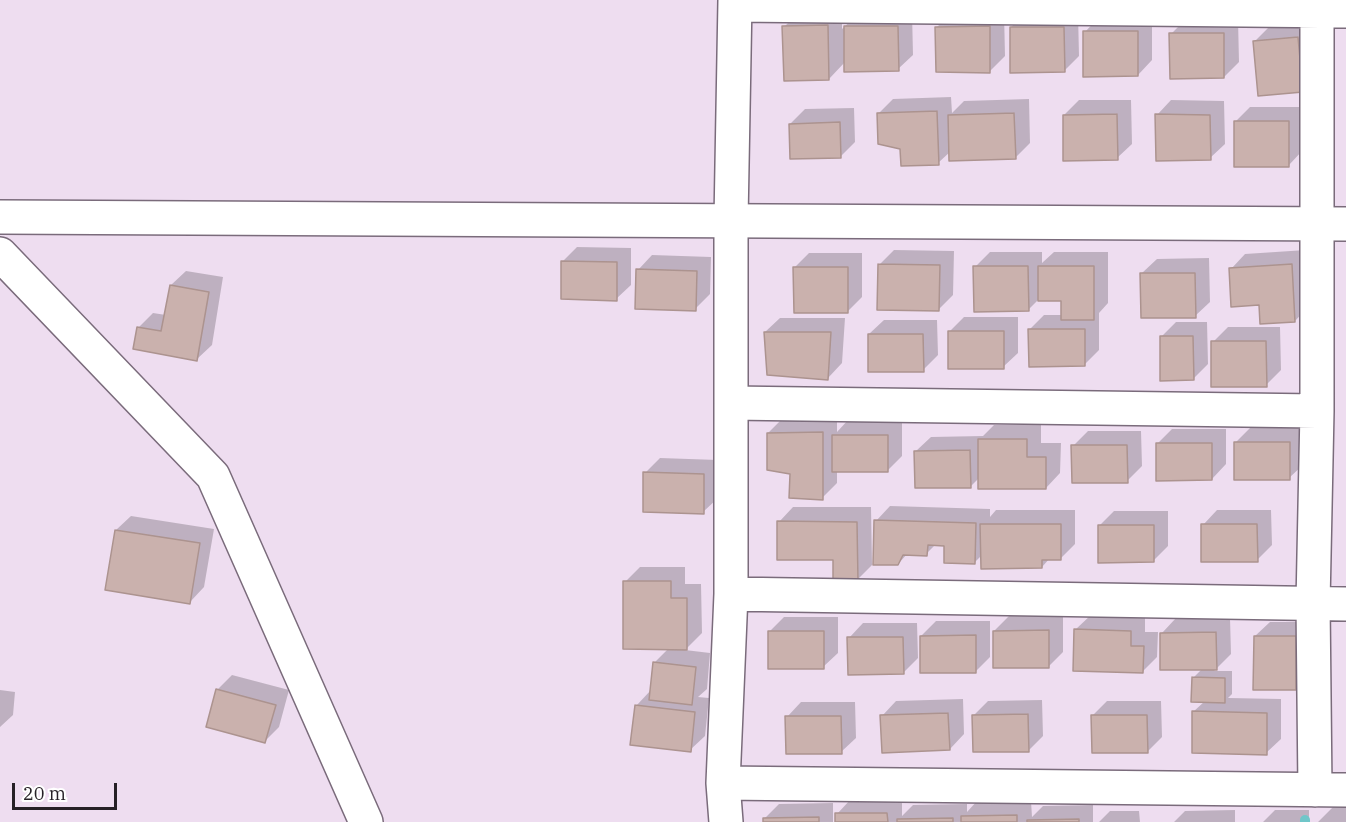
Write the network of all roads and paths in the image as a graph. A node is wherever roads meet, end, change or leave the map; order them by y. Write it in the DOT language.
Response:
graph roads {
  1 [pos="735,3"];
  2 [pos="1327,7"];
  3 [pos="0,217"];
  4 [pos="731,220"];
  5 [pos="1332,224"];
  6 [pos="0,254"];
  7 [pos="731,403"];
  8 [pos="1317,411"];
  9 [pos="731,594"];
  10 [pos="1312,603"];
  11 [pos="1346,604"];
  12 [pos="723,783"];
  13 [pos="1331,790"];
  14 [pos="366,822"];
  15 [pos="726,822"];
  1 -- 2 [label="street"];
  1 -- 4 [label="street"];
  2 -- 5 [label="street"];
  3 -- 4 [label="street"];
  4 -- 5 [label="street"];
  4 -- 7 [label="street"];
  5 -- 8 [label="street"];
  6 -- 14 [label="street"];
  7 -- 8 [label="street"];
  7 -- 9 [label="street"];
  8 -- 10 [label="street"];
  9 -- 10 [label="street"];
  9 -- 12 [label="street"];
  10 -- 11 [label="street"];
  10 -- 13 [label="street"];
  12 -- 13 [label="street"];
  12 -- 15 [label="street"];
}
